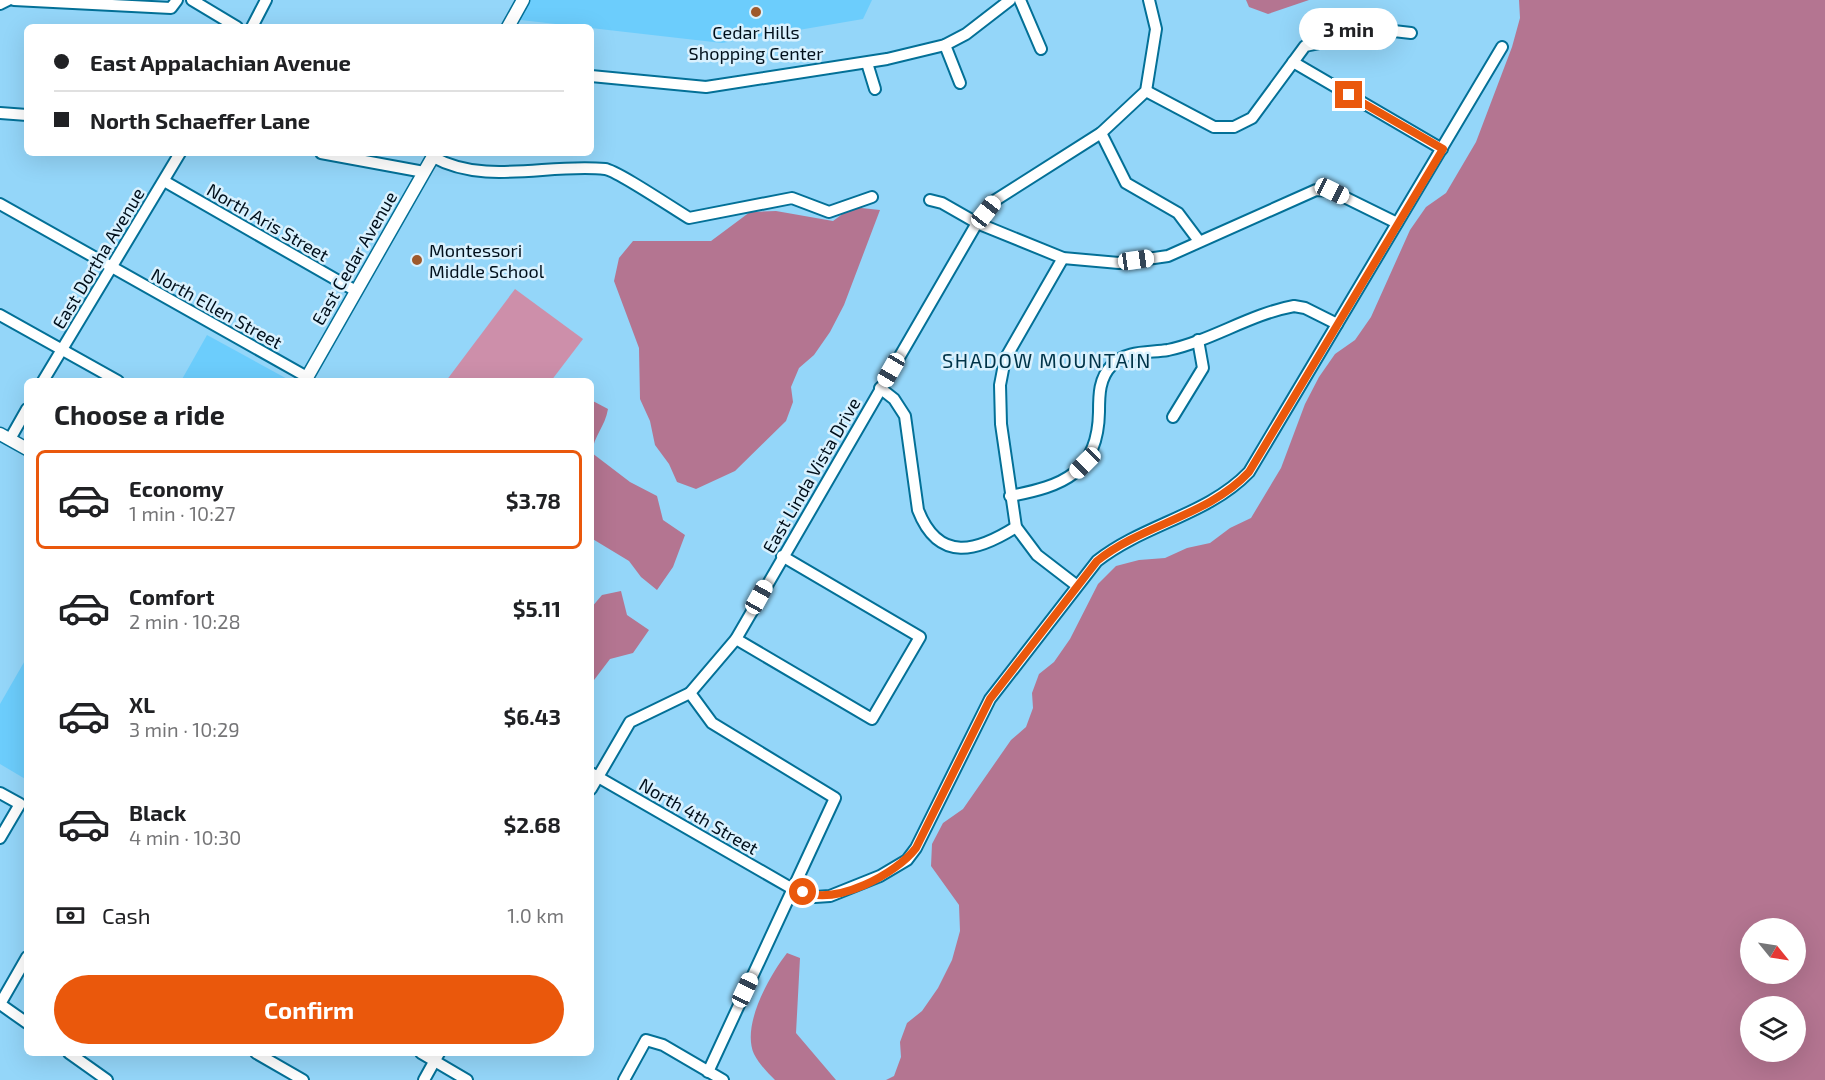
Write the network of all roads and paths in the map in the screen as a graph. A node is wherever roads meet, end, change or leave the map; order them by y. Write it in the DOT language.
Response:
graph roads {
  1 [pos="8,0"];
  2 [pos="15,0"];
  3 [pos="177,0"];
  4 [pos="192,0"];
  5 [pos="267,0"];
  6 [pos="523,0"];
  7 [pos="1010,0"];
  8 [pos="1020,0"];
  9 [pos="1149,0"];
  10 [pos="0,4"];
  11 [pos="232,24"];
  12 [pos="254,24"];
  13 [pos="510,24"];
  14 [pos="1411,33"];
  15 [pos="945,45"];
  16 [pos="1503,47"];
  17 [pos="1041,49"];
  18 [pos="1293,62"];
  19 [pos="867,63"];
  20 [pos="594,76"];
  21 [pos="960,83"];
  22 [pos="875,89"];
  23 [pos="1146,91"];
  24 [pos="0,113"];
  25 [pos="24,116"];
  26 [pos="1101,133"];
  27 [pos="1443,149"];
  28 [pos="178,156"];
  29 [pos="337,156"];
  30 [pos="433,156"];
  31 [pos="436,156"];
  32 [pos="424,172"];
  33 [pos="164,181"];
  34 [pos="872,197"];
  35 [pos="930,200"];
  36 [pos="0,204"];
  37 [pos="977,223"];
  38 [pos="1397,223"];
  39 [pos="1199,241"];
  40 [pos="1063,258"];
  41 [pos="111,268"];
  42 [pos="356,291"];
  43 [pos="0,315"];
  44 [pos="1337,324"];
  45 [pos="1198,340"];
  46 [pos="62,348"];
  47 [pos="45,378"];
  48 [pos="113,378"];
  49 [pos="304,378"];
  50 [pos="307,378"];
  51 [pos="880,388"];
  52 [pos="24,413"];
  53 [pos="1173,417"];
  54 [pos="5,436"];
  55 [pos="24,447"];
  56 [pos="1011,496"];
  57 [pos="1016,527"];
  58 [pos="782,556"];
  59 [pos="1076,585"];
  60 [pos="736,639"];
  61 [pos="690,693"];
  62 [pos="595,775"];
  63 [pos="0,793"];
  64 [pos="0,838"];
  65 [pos="791,888"];
  66 [pos="24,962"];
  67 [pos="0,1004"];
  68 [pos="24,1021"];
  69 [pos="73,1056"];
  70 [pos="260,1056"];
  71 [pos="437,1057"];
  72 [pos="708,1072"];
  73 [pos="107,1080"];
  74 [pos="303,1080"];
  75 [pos="424,1080"];
  76 [pos="467,1080"];
  77 [pos="624,1080"];
  78 [pos="723,1080"];
  1 -- 10 [label="street"];
  2 -- 3 [label="street"];
  4 -- 11 [label="street"];
  5 -- 12 [label="street"];
  6 -- 13 [label="main road"];
  7 -- 15 [label="street"];
  8 -- 17 [label="street"];
  9 -- 23 [label="street"];
  14 -- 18 [label="street"];
  15 -- 19 [label="street"];
  15 -- 21 [label="street"];
  16 -- 27 [label="street, North 4th Street"];
  18 -- 23 [label="street"];
  18 -- 27 [label="street"];
  19 -- 20 [label="street"];
  19 -- 22 [label="street"];
  23 -- 26 [label="street, East Linda Vista Drive"];
  24 -- 25 [label="street"];
  26 -- 37 [label="street, East Linda Vista Drive"];
  26 -- 39 [label="street"];
  27 -- 38 [label="street, North 4th Street"];
  28 -- 33 [label="street, East Dortha Avenue"];
  29 -- 32 [label="street"];
  30 -- 32 [label="main road, East Cedar Avenue"];
  31 -- 34 [label="street"];
  32 -- 42 [label="main road, East Cedar Avenue"];
  33 -- 41 [label="street, East Dortha Avenue"];
  33 -- 42 [label="street, North Aris Street"];
  35 -- 37 [label="street"];
  36 -- 41 [label="street, North Ellen Street"];
  37 -- 40 [label="street"];
  37 -- 51 [label="street, East Linda Vista Drive"];
  38 -- 39 [label="street"];
  38 -- 44 [label="street, North 4th Street"];
  39 -- 40 [label="street"];
  40 -- 56 [label="street"];
  41 -- 46 [label="street, East Dortha Avenue"];
  41 -- 49 [label="street, North Ellen Street"];
  42 -- 50 [label="main road, East Cedar Avenue"];
  43 -- 46 [label="street"];
  44 -- 45 [label="street"];
  44 -- 59 [label="street, North 4th Street"];
  45 -- 53 [label="street"];
  45 -- 56 [label="street"];
  46 -- 47 [label="street, East Dortha Avenue"];
  46 -- 48 [label="street"];
  51 -- 57 [label="street"];
  51 -- 58 [label="street, East Linda Vista Drive"];
  52 -- 54 [label="street"];
  54 -- 55 [label="main road"];
  56 -- 57 [label="street"];
  57 -- 59 [label="street"];
  58 -- 60 [label="street, East Linda Vista Drive"];
  58 -- 60 [label="street"];
  59 -- 65 [label="street, North 4th Street"];
  60 -- 61 [label="street, East Linda Vista Drive"];
  61 -- 62 [label="street, East Linda Vista Drive"];
  61 -- 65 [label="street"];
  62 -- 65 [label="street, North 4th Street"];
  63 -- 64 [label="street"];
  65 -- 72 [label="street"];
  66 -- 67 [label="street"];
  67 -- 68 [label="street"];
  69 -- 73 [label="street"];
  70 -- 74 [label="street"];
  71 -- 75 [label="street"];
  71 -- 76 [label="street"];
  72 -- 77 [label="street"];
  72 -- 78 [label="street"];
}
